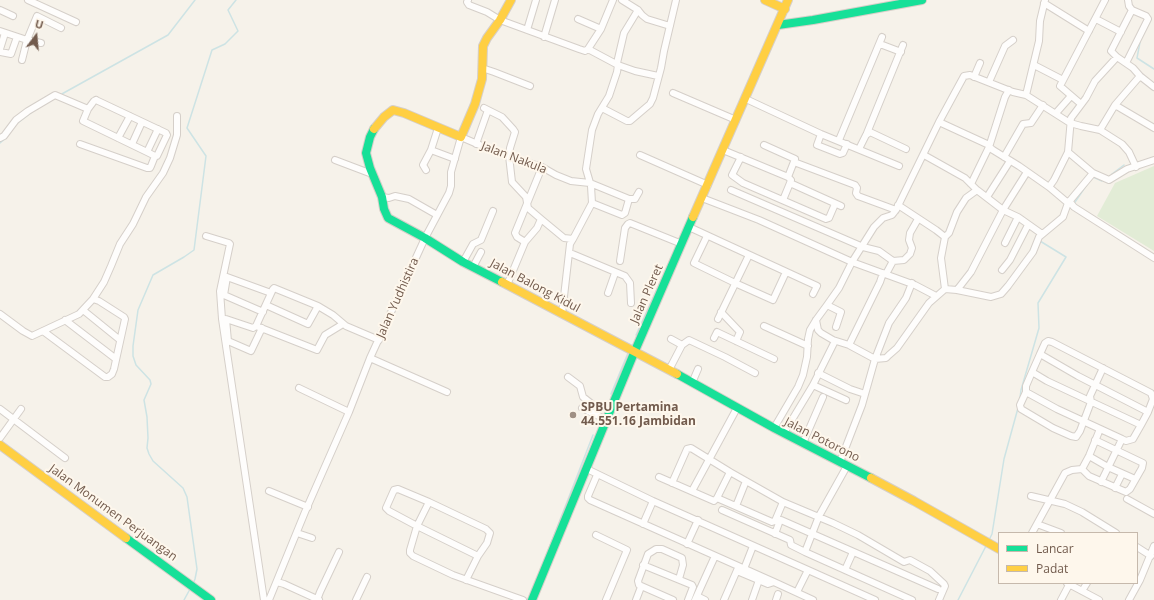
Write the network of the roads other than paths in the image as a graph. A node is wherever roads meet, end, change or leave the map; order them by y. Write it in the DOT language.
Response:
graph roads {
  1 [pos="28,0"];
  2 [pos="468,0"];
  3 [pos="511,0"];
  4 [pos="536,0"];
  5 [pos="555,0"];
  6 [pos="613,0"];
  7 [pos="622,0"];
  8 [pos="676,0"];
  9 [pos="765,0"];
  10 [pos="788,0"];
  11 [pos="922,0"];
  12 [pos="1105,0"];
  13 [pos="1128,0"];
  14 [pos="1044,1"];
  15 [pos="43,6"];
  16 [pos="785,9"];
  17 [pos="0,10"];
  18 [pos="638,10"];
  19 [pos="1132,10"];
  20 [pos="13,16"];
  21 [pos="37,16"];
  22 [pos="578,18"];
  23 [pos="1096,19"];
  24 [pos="500,20"];
  25 [pos="76,22"];
  26 [pos="778,25"];
  27 [pos="670,26"];
  28 [pos="61,28"];
  29 [pos="601,29"];
  30 [pos="527,30"];
  31 [pos="1089,31"];
  32 [pos="2,32"];
  33 [pos="1121,32"];
  34 [pos="17,37"];
  35 [pos="544,37"];
  36 [pos="882,37"];
  37 [pos="27,40"];
  38 [pos="1013,40"];
  39 [pos="41,43"];
  40 [pos="880,44"];
  41 [pos="904,45"];
  42 [pos="588,49"];
  43 [pos="0,51"];
  44 [pos="901,52"];
  45 [pos="1117,57"];
  46 [pos="22,60"];
  47 [pos="980,63"];
  48 [pos="1126,63"];
  49 [pos="618,64"];
  50 [pos="1034,65"];
  51 [pos="482,68"];
  52 [pos="658,76"];
  53 [pos="1140,76"];
  54 [pos="974,77"];
  55 [pos="1063,80"];
  56 [pos="989,82"];
  57 [pos="530,86"];
  58 [pos="1154,87"];
  59 [pos="1009,90"];
  60 [pos="673,93"];
  61 [pos="1026,95"];
  62 [pos="1070,96"];
  63 [pos="746,99"];
  64 [pos="1081,104"];
  65 [pos="1043,105"];
  66 [pos="1115,105"];
  67 [pos="602,108"];
  68 [pos="88,109"];
  69 [pos="1056,113"];
  70 [pos="130,116"];
  71 [pos="177,116"];
  72 [pos="736,120"];
  73 [pos="142,122"];
  74 [pos="940,122"];
  75 [pos="1070,123"];
  76 [pos="438,128"];
  77 [pos="1154,128"];
  78 [pos="158,129"];
  79 [pos="1100,130"];
  80 [pos="867,133"];
  81 [pos="821,134"];
  82 [pos="461,137"];
  83 [pos="0,138"];
  84 [pos="118,138"];
  85 [pos="839,140"];
  86 [pos="80,144"];
  87 [pos="132,144"];
  88 [pos="476,144"];
  89 [pos="847,144"];
  90 [pos="764,145"];
  91 [pos="989,146"];
  92 [pos="859,149"];
  93 [pos="906,149"];
  94 [pos="430,150"];
  95 [pos="723,150"];
  96 [pos="147,152"];
  97 [pos="1068,152"];
  98 [pos="640,155"];
  99 [pos="924,155"];
  100 [pos="155,156"];
  101 [pos="509,156"];
  102 [pos="741,157"];
  103 [pos="1004,157"];
  104 [pos="455,159"];
  105 [pos="336,160"];
  106 [pos="1154,160"];
  107 [pos="1010,161"];
  108 [pos="794,162"];
  109 [pos="542,166"];
  110 [pos="898,166"];
  111 [pos="1136,167"];
  112 [pos="426,170"];
  113 [pos="1027,172"];
  114 [pos="1093,172"];
  115 [pos="372,174"];
  116 [pos="789,180"];
  117 [pos="590,183"];
  118 [pos="971,184"];
  119 [pos="708,185"];
  120 [pos="1049,187"];
  121 [pos="731,190"];
  122 [pos="977,190"];
  123 [pos="639,192"];
  124 [pos="382,197"];
  125 [pos="987,197"];
  126 [pos="702,198"];
  127 [pos="629,199"];
  128 [pos="783,200"];
  129 [pos="592,203"];
  130 [pos="526,204"];
  131 [pos="1070,204"];
  132 [pos="897,208"];
  133 [pos="1004,210"];
  134 [pos="494,211"];
  135 [pos="437,215"];
  136 [pos="1018,216"];
  137 [pos="541,219"];
  138 [pos="918,219"];
  139 [pos="1028,224"];
  140 [pos="690,228"];
  141 [pos="1042,234"];
  142 [pos="206,236"];
  143 [pos="707,236"];
  144 [pos="945,237"];
  145 [pos="425,238"];
  146 [pos="572,239"];
  147 [pos="525,242"];
  148 [pos="1004,243"];
  149 [pos="682,244"];
  150 [pos="863,247"];
  151 [pos="481,252"];
  152 [pos="570,253"];
  153 [pos="749,255"];
  154 [pos="1154,258"];
  155 [pos="620,261"];
  156 [pos="893,261"];
  157 [pos="463,262"];
  158 [pos="852,262"];
  159 [pos="473,267"];
  160 [pos="1002,270"];
  161 [pos="615,272"];
  162 [pos="786,272"];
  163 [pos="884,274"];
  164 [pos="735,283"];
  165 [pos="912,284"];
  166 [pos="507,285"];
  167 [pos="945,289"];
  168 [pos="957,290"];
  169 [pos="271,293"];
  170 [pos="608,293"];
  171 [pos="813,294"];
  172 [pos="936,296"];
  173 [pos="93,299"];
  174 [pos="630,303"];
  175 [pos="266,305"];
  176 [pos="827,305"];
  177 [pos="318,306"];
  178 [pos="82,310"];
  179 [pos="263,312"];
  180 [pos="721,312"];
  181 [pos="0,314"];
  182 [pos="562,314"];
  183 [pos="718,319"];
  184 [pos="65,320"];
  185 [pos="816,320"];
  186 [pos="343,324"];
  187 [pos="764,326"];
  188 [pos="259,327"];
  189 [pos="836,327"];
  190 [pos="43,331"];
  191 [pos="714,338"];
  192 [pos="670,339"];
  193 [pos="120,340"];
  194 [pos="379,340"];
  195 [pos="736,341"];
  196 [pos="835,341"];
  197 [pos="682,345"];
  198 [pos="849,345"];
  199 [pos="808,346"];
  200 [pos="634,353"];
  201 [pos="1040,354"];
  202 [pos="370,358"];
  203 [pos="116,359"];
  204 [pos="774,359"];
  205 [pos="875,359"];
  206 [pos="698,368"];
  207 [pos="1103,368"];
  208 [pos="669,370"];
  209 [pos="1032,372"];
  210 [pos="755,373"];
  211 [pos="818,374"];
  212 [pos="568,377"];
  213 [pos="692,383"];
  214 [pos="1095,384"];
  215 [pos="813,385"];
  216 [pos="299,388"];
  217 [pos="447,392"];
  218 [pos="1026,392"];
  219 [pos="865,394"];
  220 [pos="823,397"];
  221 [pos="846,400"];
  222 [pos="1091,402"];
  223 [pos="582,408"];
  224 [pos="737,408"];
  225 [pos="0,409"];
  226 [pos="21,409"];
  227 [pos="349,412"];
  228 [pos="1148,412"];
  229 [pos="596,414"];
  230 [pos="14,419"];
  231 [pos="607,420"];
  232 [pos="1084,422"];
  233 [pos="1141,425"];
  234 [pos="774,428"];
  235 [pos="1100,430"];
  236 [pos="784,433"];
  237 [pos="0,438"];
  238 [pos="1095,440"];
  239 [pos="1122,440"];
  240 [pos="803,443"];
  241 [pos="0,445"];
  242 [pos="1117,451"];
  243 [pos="1089,456"];
  244 [pos="65,458"];
  245 [pos="709,458"];
  246 [pos="843,464"];
  247 [pos="1108,467"];
  248 [pos="587,470"];
  249 [pos="1082,470"];
  250 [pos="730,472"];
  251 [pos="1122,474"];
  252 [pos="597,475"];
  253 [pos="659,477"];
  254 [pos="1135,479"];
  255 [pos="746,481"];
  256 [pos="1101,482"];
  257 [pos="672,483"];
  258 [pos="1115,488"];
  259 [pos="269,491"];
  260 [pos="692,492"];
  261 [pos="1031,496"];
  262 [pos="717,498"];
  263 [pos="1127,499"];
  264 [pos="1049,500"];
  265 [pos="653,501"];
  266 [pos="429,502"];
  267 [pos="783,502"];
  268 [pos="308,506"];
  269 [pos="736,506"];
  270 [pos="722,510"];
  271 [pos="1154,514"];
  272 [pos="818,516"];
  273 [pos="698,520"];
  274 [pos="643,524"];
  275 [pos="1037,524"];
  276 [pos="417,526"];
  277 [pos="1033,532"];
  278 [pos="1058,532"];
  279 [pos="1114,532"];
  280 [pos="297,533"];
  281 [pos="812,533"];
  282 [pos="774,534"];
  283 [pos="596,535"];
  284 [pos="312,538"];
  285 [pos="687,544"];
  286 [pos="753,546"];
  287 [pos="1154,546"];
  288 [pos="998,548"];
  289 [pos="1138,548"];
  290 [pos="339,552"];
  291 [pos="805,552"];
  292 [pos="853,552"];
  293 [pos="478,556"];
  294 [pos="715,556"];
  295 [pos="1151,556"];
  296 [pos="904,562"];
  297 [pos="643,565"];
  298 [pos="740,569"];
  299 [pos="808,570"];
  300 [pos="845,570"];
  301 [pos="900,572"];
  302 [pos="367,577"];
  303 [pos="679,579"];
  304 [pos="1138,579"];
  305 [pos="466,580"];
  306 [pos="760,580"];
  307 [pos="277,582"];
  308 [pos="774,582"];
  309 [pos="1068,584"];
  310 [pos="1071,584"];
  311 [pos="1086,584"];
  312 [pos="1136,584"];
  313 [pos="641,587"];
  314 [pos="938,589"];
  315 [pos="1082,591"];
  316 [pos="797,592"];
  317 [pos="696,598"];
  318 [pos="867,598"];
  319 [pos="1094,599"];
  320 [pos="211,600"];
  321 [pos="264,600"];
  322 [pos="269,600"];
  323 [pos="318,600"];
  324 [pos="356,600"];
  325 [pos="523,600"];
  326 [pos="532,600"];
  327 [pos="606,600"];
  328 [pos="636,600"];
  329 [pos="673,600"];
  330 [pos="688,600"];
  331 [pos="705,600"];
  332 [pos="724,600"];
  333 [pos="752,600"];
  334 [pos="813,600"];
  335 [pos="874,600"];
  336 [pos="912,600"];
  337 [pos="939,600"];
  338 [pos="1060,600"];
  339 [pos="1129,600"];
  1 -- 15 [label="street"];
  2 -- 24 [label="street"];
  3 -- 24 [label="street"];
  4 -- 30 [label="street"];
  5 -- 35 [label="street"];
  6 -- 29 [label="street"];
  7 -- 18 [label="street"];
  8 -- 27 [label="street"];
  9 -- 16 [label="street"];
  10 -- 16 [label="street, Jalan Pleret"];
  11 -- 26 [label="street"];
  12 -- 23 [label="street"];
  13 -- 19 [label="street"];
  14 -- 31 [label="street"];
  14 -- 50 [label="street"];
  15 -- 21 [label="street"];
  15 -- 25 [label="street"];
  16 -- 26 [label="street, Jalan Pleret"];
  17 -- 20 [label="street"];
  18 -- 27 [label="street"];
  18 -- 49 [label="street"];
  19 -- 33 [label="street"];
  19 -- 48 [label="street"];
  21 -- 28 [label="street"];
  21 -- 37 [label="street"];
  22 -- 29 [label="street"];
  23 -- 31 [label="street"];
  23 -- 33 [label="street"];
  24 -- 30 [label="street"];
  24 -- 51 [label="street"];
  26 -- 63 [label="street, Jalan Pleret"];
  27 -- 52 [label="street"];
  29 -- 42 [label="street"];
  30 -- 35 [label="street"];
  31 -- 55 [label="street"];
  32 -- 34 [label="street"];
  32 -- 43 [label="street"];
  33 -- 45 [label="street"];
  34 -- 37 [label="street"];
  34 -- 43 [label="street"];
  35 -- 42 [label="street"];
  36 -- 40 [label="street"];
  37 -- 39 [label="street"];
  37 -- 46 [label="street"];
  38 -- 56 [label="street"];
  40 -- 44 [label="street"];
  40 -- 85 [label="street"];
  41 -- 44 [label="street"];
  42 -- 49 [label="street"];
  44 -- 80 [label="street"];
  45 -- 48 [label="street"];
  45 -- 64 [label="street"];
  47 -- 54 [label="street"];
  48 -- 53 [label="street"];
  49 -- 52 [label="street"];
  49 -- 67 [label="street"];
  50 -- 55 [label="street"];
  50 -- 61 [label="street"];
  51 -- 57 [label="street"];
  51 -- 82 [label="street"];
  52 -- 67 [label="street"];
  53 -- 58 [label="street"];
  53 -- 66 [label="street"];
  54 -- 56 [label="street"];
  54 -- 74 [label="street"];
  55 -- 62 [label="street"];
  56 -- 59 [label="street"];
  59 -- 61 [label="street"];
  59 -- 91 [label="street"];
  60 -- 72 [label="street"];
  61 -- 65 [label="street"];
  62 -- 64 [label="street"];
  62 -- 69 [label="street"];
  63 -- 72 [label="street, Jalan Pleret"];
  63 -- 81 [label="street"];
  64 -- 75 [label="street"];
  65 -- 69 [label="street"];
  65 -- 103 [label="street"];
  66 -- 77 [label="street"];
  66 -- 79 [label="street"];
  67 -- 117 [label="street"];
  68 -- 70 [label="street"];
  68 -- 83 [label="street"];
  68 -- 84 [label="street"];
  69 -- 75 [label="street"];
  70 -- 73 [label="street"];
  70 -- 84 [label="street"];
  71 -- 173 [label="street"];
  72 -- 95 [label="street, Jalan Pleret"];
  73 -- 78 [label="street"];
  73 -- 87 [label="street"];
  74 -- 91 [label="street"];
  74 -- 99 [label="street"];
  75 -- 79 [label="street"];
  75 -- 97 [label="street"];
  76 -- 82 [label="street"];
  76 -- 94 [label="street"];
  76 -- 115 [label="street, Jalan Balong Kidul"];
  78 -- 96 [label="street"];
  78 -- 100 [label="street"];
  79 -- 111 [label="street"];
  80 -- 92 [label="street"];
  80 -- 93 [label="street"];
  81 -- 85 [label="street"];
  81 -- 89 [label="street"];
  82 -- 88 [label="street, Jalan Nakula"];
  82 -- 104 [label="street, Jalan Yudhistira"];
  84 -- 87 [label="street"];
  85 -- 89 [label="street"];
  86 -- 100 [label="street"];
  87 -- 96 [label="street"];
  88 -- 101 [label="street, Jalan Nakula"];
  88 -- 101 [label="street"];
  89 -- 92 [label="street"];
  90 -- 108 [label="street"];
  91 -- 103 [label="street"];
  91 -- 118 [label="street"];
  92 -- 110 [label="street"];
  94 -- 104 [label="street"];
  94 -- 112 [label="street"];
  95 -- 102 [label="street"];
  95 -- 119 [label="street, Jalan Pleret"];
  96 -- 100 [label="street"];
  97 -- 114 [label="street"];
  97 -- 120 [label="street"];
  98 -- 119 [label="street"];
  99 -- 118 [label="street"];
  99 -- 132 [label="street"];
  101 -- 109 [label="street, Jalan Nakula"];
  101 -- 130 [label="street"];
  102 -- 116 [label="street"];
  102 -- 128 [label="street"];
  103 -- 107 [label="street"];
  104 -- 135 [label="street, Jalan Yudhistira"];
  105 -- 115 [label="street"];
  106 -- 111 [label="street"];
  107 -- 113 [label="street"];
  107 -- 125 [label="street"];
  108 -- 116 [label="street"];
  108 -- 132 [label="street"];
  109 -- 117 [label="street, Jalan Nakula"];
  109 -- 130 [label="street"];
  111 -- 114 [label="street"];
  113 -- 120 [label="street"];
  113 -- 133 [label="street"];
  114 -- 131 [label="street"];
  115 -- 124 [label="street, Jalan Balong Kidul"];
  116 -- 128 [label="street"];
  116 -- 128 [label="street"];
  117 -- 127 [label="street, Jalan Nakula"];
  117 -- 129 [label="street"];
  118 -- 122 [label="street"];
  119 -- 126 [label="street, Jalan Pleret"];
  120 -- 131 [label="street"];
  121 -- 150 [label="street"];
  122 -- 125 [label="street"];
  122 -- 144 [label="street"];
  123 -- 127 [label="street"];
  124 -- 135 [label="street"];
  124 -- 145 [label="street, Jalan Balong Kidul"];
  125 -- 133 [label="street"];
  126 -- 140 [label="street, Jalan Pleret"];
  126 -- 158 [label="street"];
  127 -- 129 [label="street"];
  129 -- 146 [label="street"];
  130 -- 137 [label="street"];
  130 -- 147 [label="street"];
  131 -- 141 [label="street"];
  131 -- 154 [label="street"];
  132 -- 138 [label="street"];
  132 -- 150 [label="street"];
  133 -- 136 [label="street"];
  133 -- 168 [label="street"];
  134 -- 157 [label="street"];
  135 -- 145 [label="street, Jalan Yudhistira"];
  136 -- 139 [label="street"];
  136 -- 148 [label="street"];
  137 -- 146 [label="street"];
  137 -- 147 [label="street"];
  138 -- 144 [label="street"];
  138 -- 156 [label="street"];
  139 -- 141 [label="street"];
  139 -- 160 [label="street"];
  140 -- 143 [label="street"];
  140 -- 149 [label="street, Jalan Pleret"];
  141 -- 168 [label="street"];
  142 -- 321 [label="street"];
  143 -- 153 [label="street"];
  143 -- 164 [label="street"];
  144 -- 167 [label="street"];
  145 -- 157 [label="street, Jalan Balong Kidul"];
  145 -- 194 [label="street, Jalan Yudhistira"];
  146 -- 152 [label="street"];
  147 -- 166 [label="street"];
  149 -- 155 [label="street"];
  149 -- 200 [label="street, Jalan Pleret"];
  150 -- 156 [label="street"];
  150 -- 158 [label="street"];
  151 -- 159 [label="street"];
  152 -- 161 [label="street"];
  152 -- 182 [label="street"];
  153 -- 162 [label="street"];
  153 -- 164 [label="street"];
  156 -- 163 [label="street"];
  157 -- 159 [label="street, Jalan Balong Kidul"];
  158 -- 163 [label="street"];
  158 -- 176 [label="street"];
  159 -- 166 [label="street, Jalan Balong Kidul"];
  161 -- 170 [label="street"];
  161 -- 174 [label="street"];
  162 -- 164 [label="street"];
  162 -- 171 [label="street"];
  163 -- 165 [label="street"];
  163 -- 198 [label="street"];
  164 -- 180 [label="street"];
  165 -- 172 [label="street"];
  165 -- 205 [label="street"];
  166 -- 182 [label="street, Jalan Balong Kidul"];
  167 -- 168 [label="street"];
  167 -- 172 [label="street"];
  169 -- 175 [label="street"];
  169 -- 177 [label="street"];
  169 -- 179 [label="street"];
  172 -- 205 [label="street"];
  173 -- 178 [label="street"];
  173 -- 193 [label="street"];
  175 -- 177 [label="street"];
  175 -- 179 [label="street"];
  176 -- 185 [label="street"];
  176 -- 189 [label="street"];
  177 -- 186 [label="street"];
  178 -- 184 [label="street"];
  178 -- 193 [label="street"];
  179 -- 188 [label="street"];
  180 -- 183 [label="street"];
  180 -- 195 [label="street"];
  181 -- 190 [label="street"];
  182 -- 200 [label="street, Jalan Balong Kidul"];
  184 -- 190 [label="street"];
  184 -- 203 [label="street"];
  185 -- 196 [label="street"];
  185 -- 199 [label="street"];
  186 -- 188 [label="street"];
  186 -- 194 [label="street"];
  187 -- 199 [label="street"];
  188 -- 188 [label="street"];
  190 -- 203 [label="street"];
  191 -- 195 [label="street"];
  192 -- 197 [label="street"];
  193 -- 203 [label="street"];
  194 -- 202 [label="street, Jalan Yudhistira"];
  195 -- 204 [label="street"];
  196 -- 198 [label="street"];
  196 -- 211 [label="street"];
  197 -- 208 [label="street"];
  197 -- 210 [label="street"];
  198 -- 205 [label="street"];
  199 -- 234 [label="street"];
  200 -- 208 [label="street, Jalan Potorono"];
  200 -- 231 [label="street, Jalan Pleret"];
  201 -- 207 [label="street"];
  201 -- 209 [label="street"];
  201 -- 214 [label="street"];
  202 -- 217 [label="street"];
  202 -- 227 [label="street, Jalan Yudhistira"];
  205 -- 219 [label="street"];
  206 -- 213 [label="street"];
  207 -- 214 [label="street"];
  207 -- 228 [label="street"];
  208 -- 213 [label="street, Jalan Potorono"];
  209 -- 218 [label="street"];
  209 -- 222 [label="street"];
  211 -- 215 [label="street"];
  211 -- 219 [label="street"];
  212 -- 229 [label="street"];
  213 -- 224 [label="street, Jalan Potorono"];
  214 -- 222 [label="street"];
  214 -- 228 [label="street"];
  215 -- 221 [label="street"];
  215 -- 236 [label="street"];
  216 -- 227 [label="street"];
  218 -- 232 [label="street"];
  218 -- 232 [label="street"];
  219 -- 246 [label="street"];
  220 -- 240 [label="street"];
  222 -- 232 [label="street"];
  222 -- 233 [label="street"];
  223 -- 229 [label="street"];
  224 -- 234 [label="street, Jalan Potorono"];
  224 -- 245 [label="street"];
  225 -- 230 [label="street"];
  226 -- 230 [label="street"];
  227 -- 268 [label="street, Jalan Yudhistira"];
  228 -- 233 [label="street"];
  229 -- 231 [label="street"];
  230 -- 237 [label="street"];
  230 -- 244 [label="street"];
  231 -- 248 [label="street, Jalan Pleret"];
  232 -- 235 [label="street"];
  233 -- 239 [label="street"];
  234 -- 236 [label="street, Jalan Potorono"];
  235 -- 238 [label="street"];
  235 -- 239 [label="street"];
  236 -- 240 [label="street, Jalan Potorono"];
  238 -- 242 [label="street"];
  238 -- 243 [label="street"];
  239 -- 242 [label="street"];
  240 -- 246 [label="street, Jalan Potorono"];
  241 -- 320 [label="street, Jalan Monumen Perjuangan"];
  242 -- 247 [label="street"];
  242 -- 254 [label="street"];
  243 -- 247 [label="street"];
  243 -- 249 [label="street"];
  245 -- 250 [label="street"];
  245 -- 257 [label="street"];
  245 -- 260 [label="street"];
  246 -- 272 [label="street"];
  246 -- 288 [label="street, Jalan Potorono"];
  247 -- 251 [label="street"];
  247 -- 256 [label="street"];
  248 -- 252 [label="street"];
  248 -- 326 [label="street, Jalan Pleret"];
  249 -- 256 [label="street"];
  249 -- 264 [label="street"];
  250 -- 255 [label="street"];
  250 -- 262 [label="street"];
  251 -- 254 [label="street"];
  251 -- 258 [label="street"];
  252 -- 265 [label="street"];
  252 -- 274 [label="street"];
  253 -- 257 [label="street"];
  254 -- 258 [label="street"];
  255 -- 267 [label="street"];
  255 -- 269 [label="street"];
  256 -- 258 [label="street"];
  257 -- 260 [label="street"];
  259 -- 268 [label="street"];
  260 -- 262 [label="street"];
  261 -- 264 [label="street"];
  262 -- 269 [label="street"];
  263 -- 271 [label="street"];
  264 -- 275 [label="street"];
  264 -- 279 [label="street"];
  265 -- 273 [label="street"];
  265 -- 274 [label="street"];
  266 -- 276 [label="street"];
  266 -- 276 [label="street"];
  266 -- 293 [label="street"];
  267 -- 269 [label="street"];
  267 -- 272 [label="street"];
  268 -- 280 [label="street, Jalan Yudhistira"];
  270 -- 282 [label="street"];
  272 -- 281 [label="street"];
  272 -- 296 [label="street"];
  273 -- 285 [label="street"];
  273 -- 286 [label="street"];
  274 -- 285 [label="street"];
  275 -- 277 [label="street"];
  275 -- 278 [label="street"];
  276 -- 293 [label="street"];
  276 -- 305 [label="street"];
  280 -- 284 [label="street"];
  280 -- 307 [label="street, Jalan Yudhistira"];
  281 -- 282 [label="street"];
  281 -- 291 [label="street"];
  281 -- 292 [label="street"];
  282 -- 291 [label="street"];
  283 -- 327 [label="street"];
  285 -- 294 [label="street"];
  286 -- 298 [label="street"];
  286 -- 299 [label="street"];
  287 -- 295 [label="street"];
  289 -- 295 [label="street"];
  290 -- 323 [label="street"];
  291 -- 300 [label="street"];
  292 -- 300 [label="street"];
  292 -- 301 [label="street"];
  293 -- 305 [label="street"];
  294 -- 298 [label="street"];
  294 -- 317 [label="street"];
  295 -- 304 [label="street"];
  296 -- 301 [label="street"];
  296 -- 337 [label="street"];
  297 -- 303 [label="street"];
  297 -- 303 [label="street"];
  297 -- 313 [label="street"];
  298 -- 306 [label="street"];
  298 -- 308 [label="street"];
  298 -- 332 [label="street"];
  299 -- 316 [label="street"];
  299 -- 318 [label="street"];
  300 -- 336 [label="street"];
  301 -- 314 [label="street"];
  302 -- 324 [label="street"];
  303 -- 330 [label="street"];
  305 -- 325 [label="street"];
  306 -- 308 [label="street"];
  306 -- 333 [label="street"];
  307 -- 322 [label="street, Jalan Yudhistira"];
  307 -- 323 [label="street"];
  308 -- 316 [label="street"];
  309 -- 338 [label="street"];
  310 -- 315 [label="street"];
  311 -- 315 [label="street"];
  312 -- 339 [label="street"];
  313 -- 328 [label="street"];
  313 -- 329 [label="street"];
  315 -- 319 [label="street"];
  316 -- 334 [label="street"];
  317 -- 331 [label="street"];
  318 -- 335 [label="street"];
}
